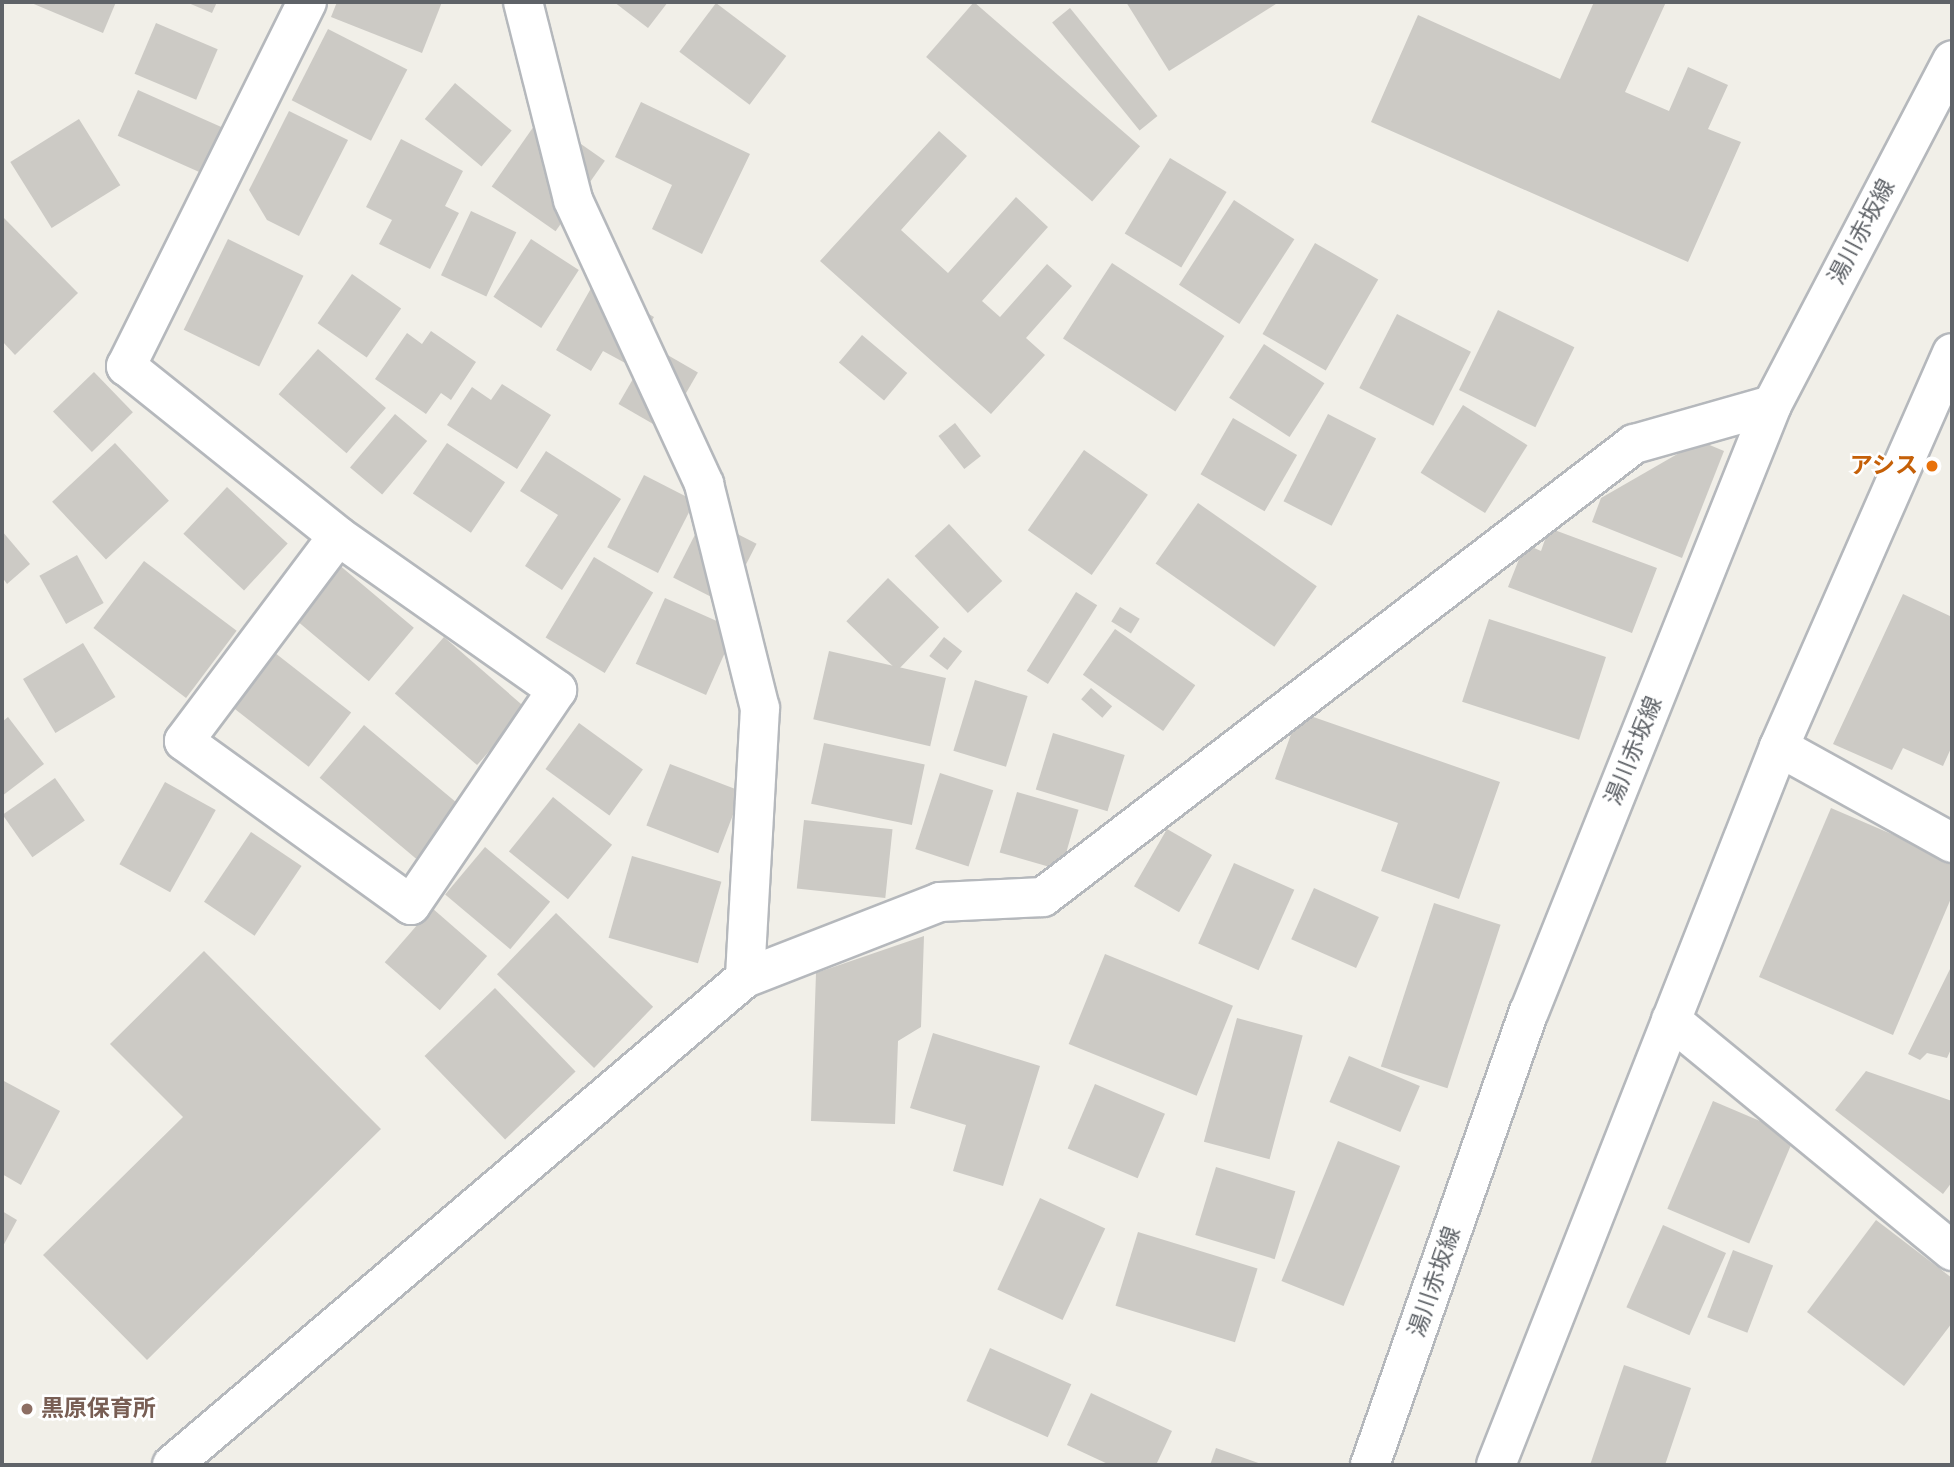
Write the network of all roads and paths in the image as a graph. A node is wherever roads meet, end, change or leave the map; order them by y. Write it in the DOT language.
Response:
graph roads {
  1 [pos="307,2"];
  2 [pos="523,2"];
  3 [pos="1952,60"];
  4 [pos="1952,353"];
  5 [pos="1772,405"];
  6 [pos="338,536"];
  7 [pos="1779,747"];
  8 [pos="1952,843"];
  9 [pos="745,978"];
  10 [pos="1671,1020"];
  11 [pos="1952,1251"];
  12 [pos="172,1465"];
  13 [pos="1370,1465"];
  14 [pos="1496,1465"];
  1 -- 6 [label="street"];
  2 -- 9 [label="street"];
  3 -- 5 [label="street, 湯川赤坂線"];
  4 -- 7 [label="street"];
  5 -- 9 [label="street"];
  5 -- 13 [label="street, 湯川赤坂線"];
  6 -- 6 [label="street"];
  7 -- 8 [label="street"];
  7 -- 10 [label="street"];
  9 -- 12 [label="street"];
  10 -- 11 [label="street"];
  10 -- 14 [label="street"];
}
